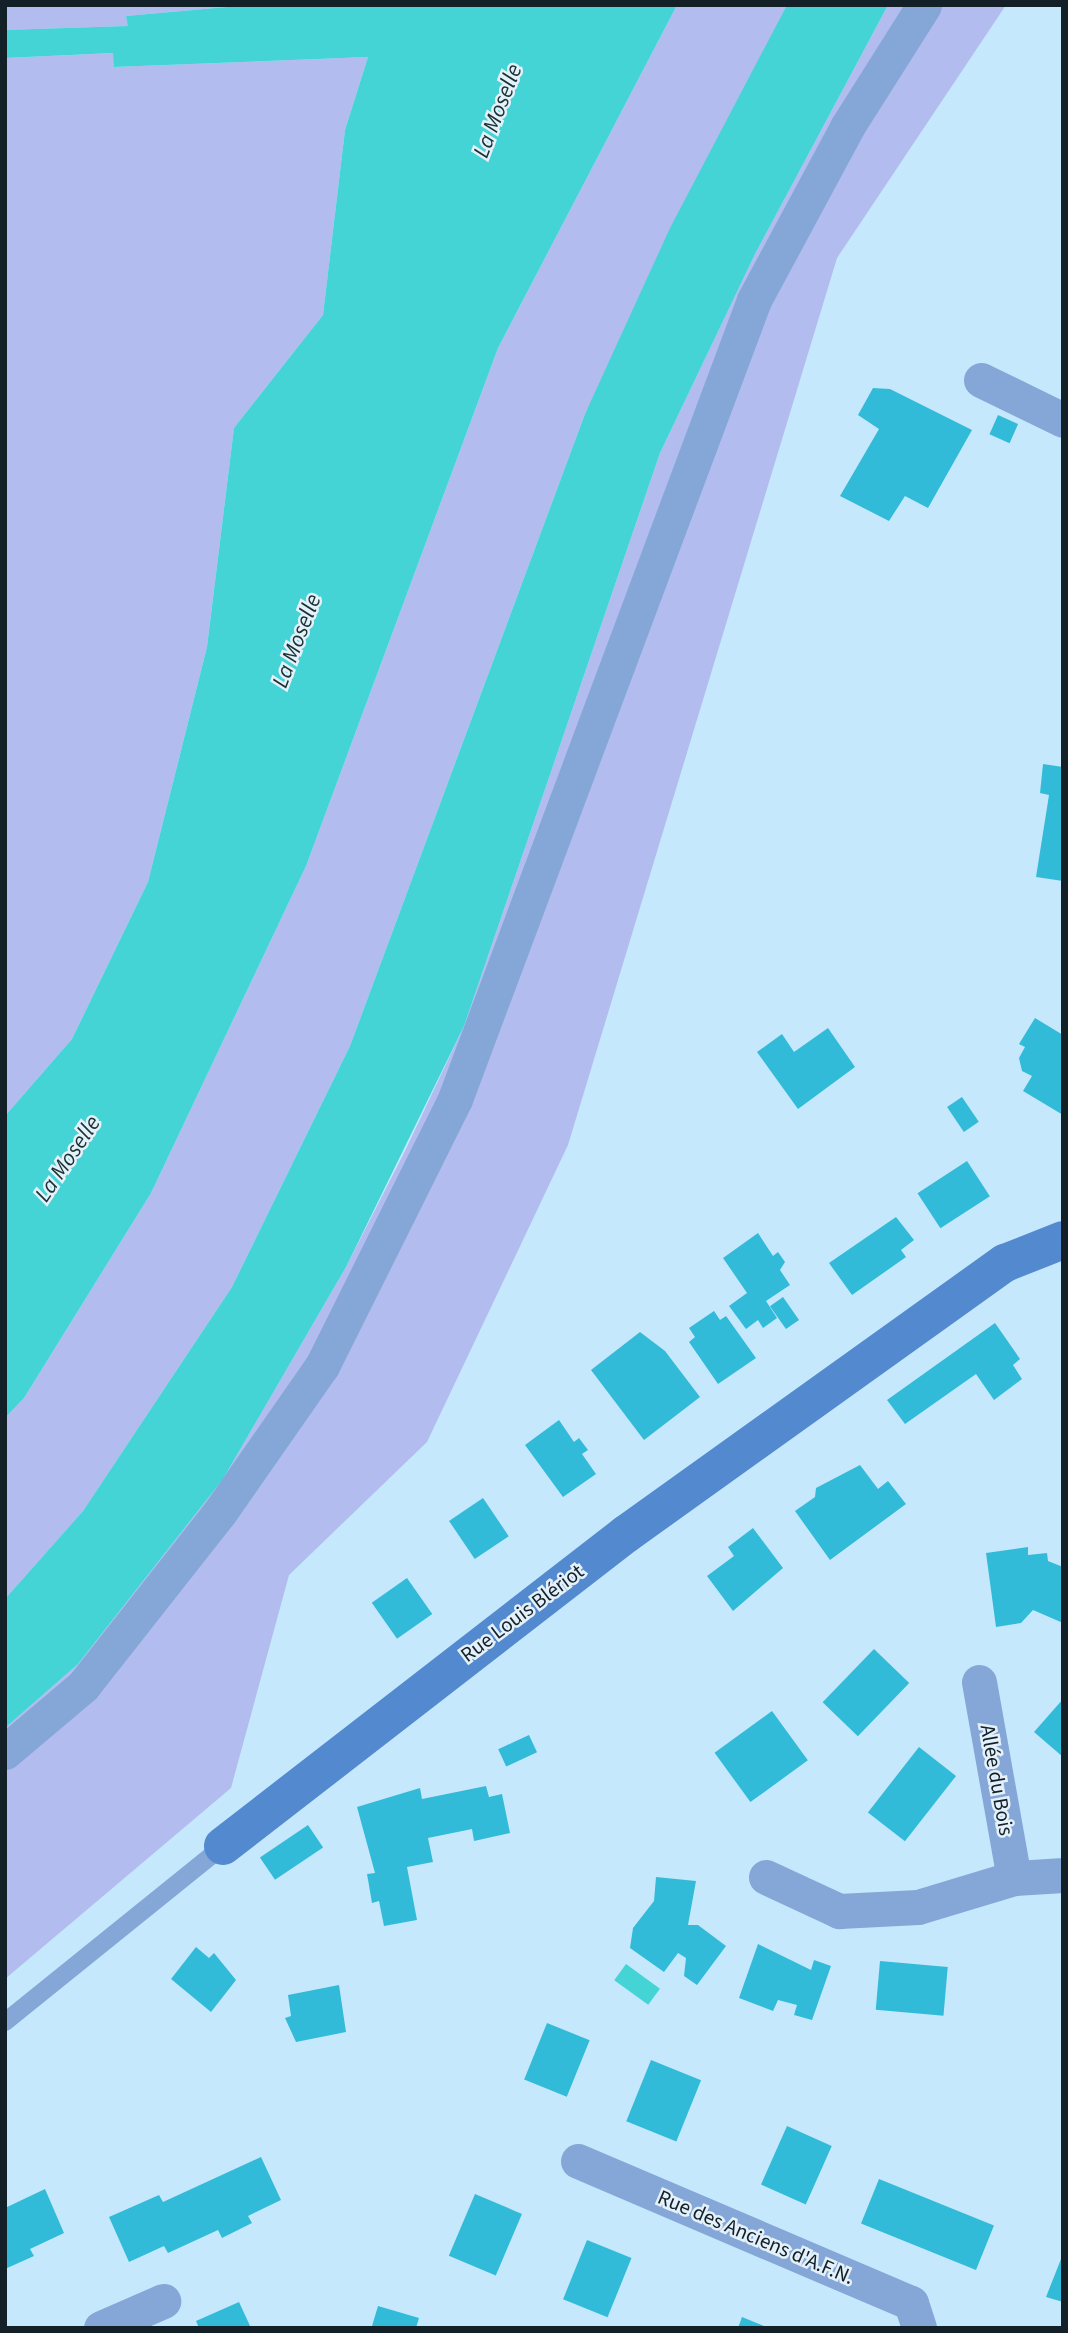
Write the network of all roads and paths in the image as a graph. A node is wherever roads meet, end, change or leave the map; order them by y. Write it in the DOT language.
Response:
graph roads {
  1 [pos="924,5"];
  2 [pos="981,380"];
  3 [pos="1063,421"];
  4 [pos="1063,1240"];
  5 [pos="979,1682"];
  6 [pos="5,1752"];
  7 [pos="223,1846"];
  8 [pos="1063,1875"];
  9 [pos="765,1877"];
  10 [pos="1014,1878"];
  11 [pos="5,2022"];
  12 [pos="578,2161"];
  13 [pos="163,2301"];
  14 [pos="101,2328"];
  15 [pos="919,2328"];
  1 -- 6 [label="street"];
  2 -- 3 [label="street"];
  4 -- 7 [label="street, Rue Louis Blériot"];
  5 -- 10 [label="street, Allée du Bois"];
  7 -- 11 [label="lane, Rue Louis Blériot"];
  8 -- 10 [label="street"];
  9 -- 10 [label="street"];
  12 -- 15 [label="street, Rue des Anciens d'A.F.N."];
  13 -- 14 [label="street"];
}
